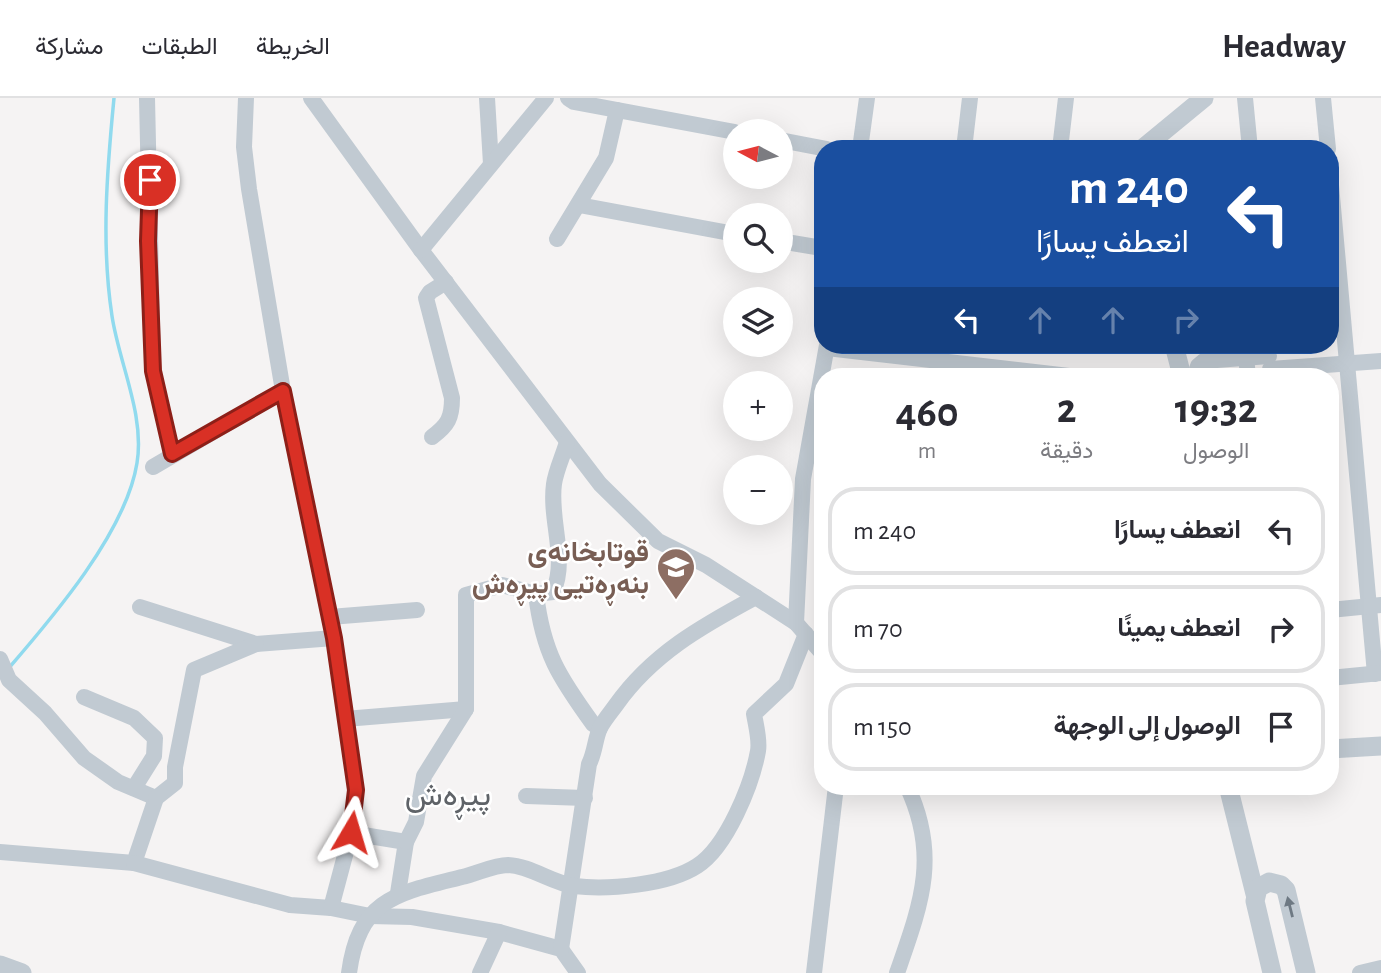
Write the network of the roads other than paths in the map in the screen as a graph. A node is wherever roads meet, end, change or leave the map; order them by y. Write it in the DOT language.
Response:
graph roads {
  1 [pos="147,98"];
  2 [pos="246,98"];
  3 [pos="311,98"];
  4 [pos="487,98"];
  5 [pos="546,98"];
  6 [pos="568,98"];
  7 [pos="867,98"];
  8 [pos="970,98"];
  9 [pos="1066,98"];
  10 [pos="1204,98"];
  11 [pos="1245,98"];
  12 [pos="1323,98"];
  13 [pos="617,110"];
  14 [pos="723,130"];
  15 [pos="861,140"];
  16 [pos="965,140"];
  17 [pos="1061,140"];
  18 [pos="1153,140"];
  19 [pos="1249,140"];
  20 [pos="1327,140"];
  21 [pos="793,142"];
  22 [pos="814,147"];
  23 [pos="491,164"];
  24 [pos="579,205"];
  25 [pos="723,232"];
  26 [pos="556,239"];
  27 [pos="793,243"];
  28 [pos="814,247"];
  29 [pos="421,250"];
  30 [pos="1339,274"];
  31 [pos="446,282"];
  32 [pos="892,354"];
  33 [pos="1246,357"];
  34 [pos="1381,360"];
  35 [pos="1269,361"];
  36 [pos="1347,363"];
  37 [pos="1004,368"];
  38 [pos="1198,368"];
  39 [pos="1247,368"];
  40 [pos="283,391"];
  41 [pos="814,418"];
  42 [pos="432,437"];
  43 [pos="567,442"];
  44 [pos="172,454"];
  45 [pos="153,467"];
  46 [pos="537,594"];
  47 [pos="756,597"];
  48 [pos="1375,606"];
  49 [pos="140,607"];
  50 [pos="1339,609"];
  51 [pos="417,610"];
  52 [pos="330,617"];
  53 [pos="801,628"];
  54 [pos="334,638"];
  55 [pos="814,643"];
  56 [pos="256,644"];
  57 [pos="0,659"];
  58 [pos="1378,673"];
  59 [pos="1339,677"];
  60 [pos="83,697"];
  61 [pos="466,709"];
  62 [pos="345,719"];
  63 [pos="600,728"];
  64 [pos="1381,746"];
  65 [pos="1339,748"];
  66 [pos="134,788"];
  67 [pos="835,795"];
  68 [pos="910,795"];
  69 [pos="1230,795"];
  70 [pos="526,796"];
  71 [pos="156,798"];
  72 [pos="585,798"];
  73 [pos="351,832"];
  74 [pos="406,842"];
  75 [pos="0,852"];
  76 [pos="134,863"];
  77 [pos="571,886"];
  78 [pos="398,893"];
  79 [pos="1255,894"];
  80 [pos="331,908"];
  81 [pos="370,916"];
  82 [pos="499,932"];
  83 [pos="561,949"];
  84 [pos="0,965"];
  85 [pos="1381,968"];
  86 [pos="22,973"];
  87 [pos="349,973"];
  88 [pos="480,973"];
  89 [pos="578,973"];
  90 [pos="814,973"];
  91 [pos="897,973"];
  92 [pos="1272,973"];
  93 [pos="1306,973"];
  94 [pos="1360,973"];
  1 -- 44 [label="street"];
  2 -- 40 [label="street"];
  3 -- 29 [label="street"];
  4 -- 23 [label="street"];
  5 -- 23 [label="street"];
  6 -- 13 [label="street"];
  7 -- 15 [label="street"];
  8 -- 16 [label="street"];
  9 -- 17 [label="street"];
  10 -- 18 [label="street"];
  11 -- 19 [label="street"];
  12 -- 20 [label="street"];
  13 -- 14 [label="street"];
  13 -- 24 [label="street"];
  21 -- 22 [label="street"];
  23 -- 29 [label="street"];
  24 -- 25 [label="street"];
  24 -- 26 [label="street"];
  27 -- 28 [label="street"];
  29 -- 31 [label="street"];
  30 -- 36 [label="street"];
  31 -- 42 [label="street"];
  31 -- 43 [label="street"];
  32 -- 37 [label="street"];
  33 -- 35 [label="street"];
  33 -- 38 [label="street"];
  33 -- 39 [label="street"];
  34 -- 36 [label="street"];
  35 -- 36 [label="street"];
  36 -- 48 [label="street"];
  40 -- 44 [label="street"];
  40 -- 52 [label="street"];
  41 -- 53 [label="street"];
  43 -- 46 [label="street"];
  43 -- 47 [label="street"];
  44 -- 45 [label="street"];
  46 -- 61 [label="street"];
  46 -- 63 [label="street"];
  47 -- 53 [label="street"];
  47 -- 63 [label="street"];
  48 -- 50 [label="street"];
  48 -- 58 [label="street"];
  49 -- 56 [label="street"];
  51 -- 52 [label="street"];
  52 -- 54 [label="street"];
  53 -- 55 [label="street"];
  53 -- 77 [label="street"];
  54 -- 56 [label="street"];
  54 -- 62 [label="street"];
  56 -- 71 [label="street"];
  57 -- 66 [label="street"];
  58 -- 59 [label="street"];
  60 -- 66 [label="street"];
  61 -- 62 [label="street"];
  61 -- 74 [label="street"];
  62 -- 73 [label="street"];
  63 -- 72 [label="street"];
  64 -- 65 [label="street"];
  66 -- 71 [label="street"];
  67 -- 90 [label="street"];
  68 -- 91 [label="street"];
  69 -- 79 [label="street"];
  70 -- 72 [label="street"];
  71 -- 76 [label="street"];
  72 -- 77 [label="street"];
  73 -- 74 [label="street"];
  73 -- 80 [label="street"];
  74 -- 78 [label="street"];
  75 -- 76 [label="street"];
  76 -- 80 [label="street"];
  77 -- 78 [label="street"];
  77 -- 83 [label="street"];
  78 -- 81 [label="street"];
  79 -- 92 [label="street"];
  93 -- 79 [label="street, one-way"];
  80 -- 81 [label="street"];
  81 -- 82 [label="street"];
  81 -- 87 [label="street"];
  82 -- 83 [label="street"];
  82 -- 88 [label="street"];
  83 -- 89 [label="street"];
  84 -- 86 [label="street"];
  85 -- 94 [label="street"];
}
